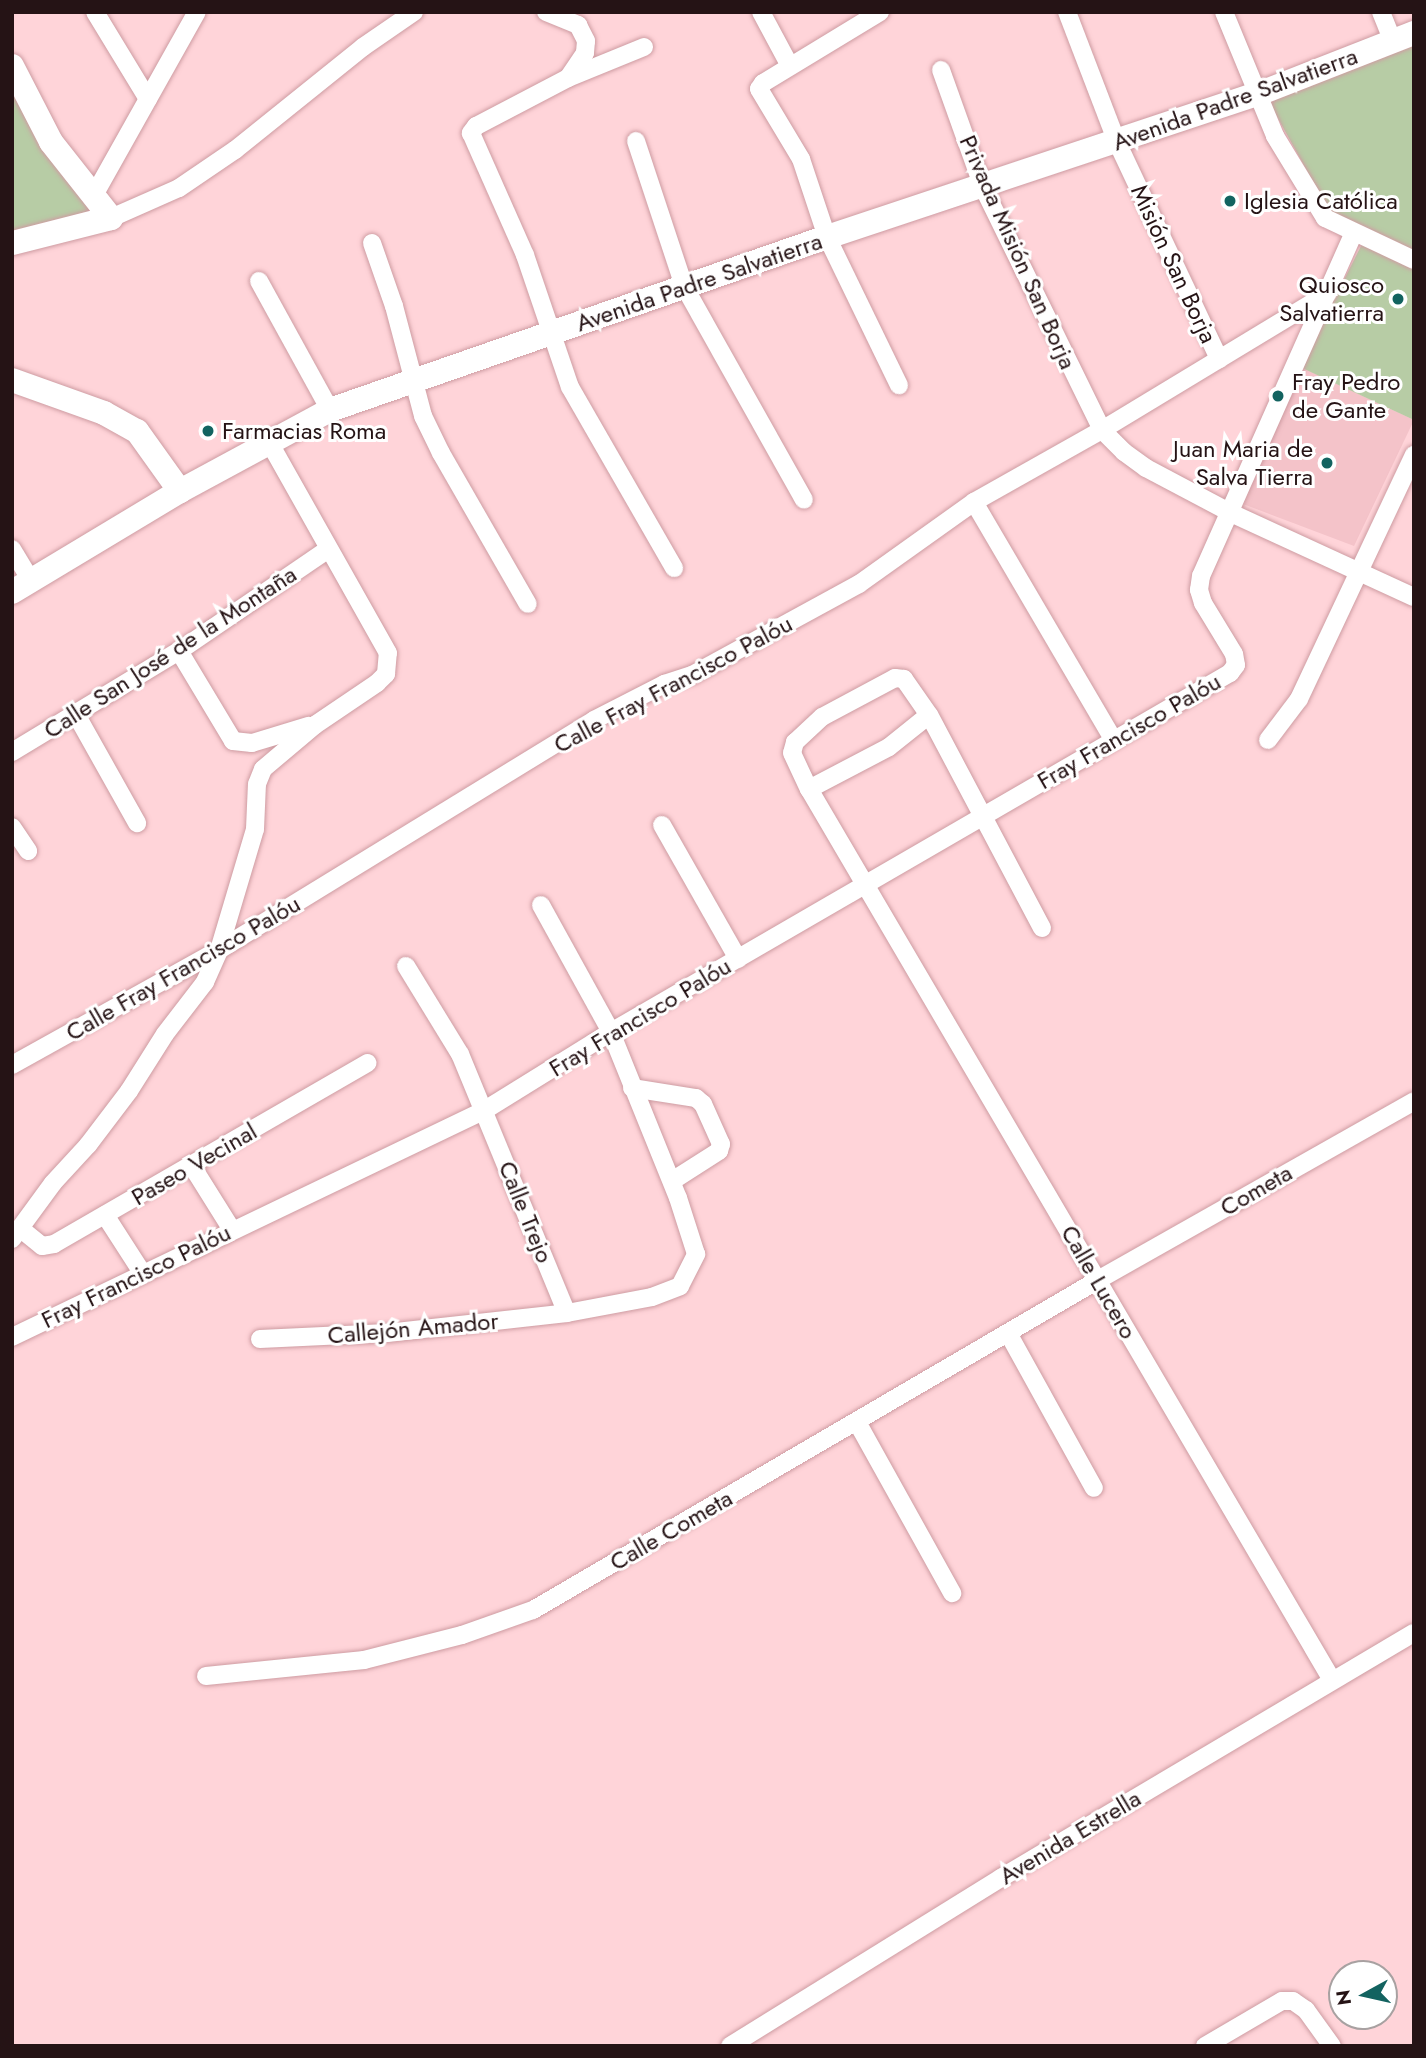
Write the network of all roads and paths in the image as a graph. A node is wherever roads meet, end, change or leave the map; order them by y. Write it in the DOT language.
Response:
graph roads {
  1 [pos="95,12"];
  2 [pos="197,12"];
  3 [pos="414,12"];
  4 [pos="546,12"];
  5 [pos="761,12"];
  6 [pos="880,12"];
  7 [pos="1067,12"];
  8 [pos="1224,12"];
  9 [pos="1381,12"];
  10 [pos="1403,37"];
  11 [pos="644,47"];
  12 [pos="12,66"];
  13 [pos="790,66"];
  14 [pos="941,70"];
  15 [pos="568,78"];
  16 [pos="1258,94"];
  17 [pos="148,99"];
  18 [pos="636,141"];
  19 [pos="1117,142"];
  20 [pos="983,187"];
  21 [pos="93,197"];
  22 [pos="111,218"];
  23 [pos="1354,233"];
  24 [pos="827,237"];
  25 [pos="12,243"];
  26 [pos="372,243"];
  27 [pos="1414,260"];
  28 [pos="259,281"];
  29 [pos="684,286"];
  30 [pos="1328,293"];
  31 [pos="550,334"];
  32 [pos="1219,359"];
  33 [pos="414,379"];
  34 [pos="12,380"];
  35 [pos="899,385"];
  36 [pos="330,410"];
  37 [pos="1102,430"];
  38 [pos="270,442"];
  39 [pos="1414,455"];
  40 [pos="180,491"];
  41 [pos="804,500"];
  42 [pos="974,502"];
  43 [pos="1231,513"];
  44 [pos="12,549"];
  45 [pos="327,550"];
  46 [pos="674,568"];
  47 [pos="1361,572"];
  48 [pos="22,587"];
  49 [pos="1414,597"];
  50 [pos="528,604"];
  51 [pos="179,651"];
  52 [pos="929,715"];
  53 [pos="77,716"];
  54 [pos="315,725"];
  55 [pos="1113,740"];
  56 [pos="1268,740"];
  57 [pos="12,752"];
  58 [pos="810,789"];
  59 [pos="982,817"];
  60 [pos="137,824"];
  61 [pos="662,825"];
  62 [pos="12,827"];
  63 [pos="28,851"];
  64 [pos="866,883"];
  65 [pos="541,905"];
  66 [pos="1042,928"];
  67 [pos="219,950"];
  68 [pos="738,959"];
  69 [pos="406,966"];
  70 [pos="611,1032"];
  71 [pos="367,1063"];
  72 [pos="12,1065"];
  73 [pos="632,1088"];
  74 [pos="1414,1101"];
  75 [pos="485,1110"];
  76 [pos="192,1166"];
  77 [pos="672,1181"];
  78 [pos="105,1215"];
  79 [pos="232,1230"];
  80 [pos="17,1234"];
  81 [pos="144,1274"];
  82 [pos="1098,1280"];
  83 [pos="567,1313"];
  84 [pos="1008,1333"];
  85 [pos="12,1337"];
  86 [pos="260,1339"];
  87 [pos="857,1422"];
  88 [pos="1094,1488"];
  89 [pos="952,1592"];
  90 [pos="1414,1633"];
  91 [pos="206,1676"];
  92 [pos="1332,1680"];
  93 [pos="753,2040"];
  94 [pos="730,2046"];
  95 [pos="1205,2046"];
  96 [pos="1332,2046"];
  1 -- 17 [label="street"];
  2 -- 17 [label="street"];
  3 -- 22 [label="street"];
  4 -- 15 [label="street"];
  5 -- 13 [label="street"];
  6 -- 13 [label="street"];
  7 -- 19 [label="street, Misión San Borja"];
  8 -- 16 [label="street"];
  9 -- 10 [label="street"];
  10 -- 16 [label="main road, Avenida Padre Salvatierra"];
  11 -- 15 [label="street"];
  12 -- 21 [label="main road"];
  13 -- 24 [label="street"];
  14 -- 20 [label="street, Privada Misión San Borja"];
  15 -- 31 [label="street"];
  16 -- 19 [label="main road, Avenida Padre Salvatierra"];
  16 -- 23 [label="street"];
  17 -- 21 [label="street"];
  18 -- 29 [label="street"];
  19 -- 20 [label="main road, Avenida Padre Salvatierra"];
  19 -- 32 [label="street, Misión San Borja"];
  20 -- 24 [label="main road, Avenida Padre Salvatierra"];
  20 -- 37 [label="street, Privada Misión San Borja"];
  21 -- 22 [label="main road"];
  22 -- 25 [label="main road"];
  23 -- 27 [label="street"];
  23 -- 30 [label="street"];
  24 -- 29 [label="main road, Avenida Padre Salvatierra"];
  24 -- 35 [label="street"];
  26 -- 33 [label="street"];
  28 -- 36 [label="street"];
  29 -- 31 [label="main road, Avenida Padre Salvatierra"];
  29 -- 41 [label="street"];
  30 -- 32 [label="street, Calle Fray Francisco Palóu"];
  30 -- 43 [label="street"];
  31 -- 33 [label="main road, Avenida Padre Salvatierra"];
  31 -- 46 [label="street"];
  32 -- 37 [label="street, Calle Fray Francisco Palóu"];
  33 -- 36 [label="main road, Avenida Padre Salvatierra"];
  33 -- 50 [label="street"];
  34 -- 40 [label="main road"];
  36 -- 38 [label="main road, Avenida Padre Salvatierra"];
  37 -- 42 [label="street, Calle Fray Francisco Palóu"];
  37 -- 43 [label="street, Privada Misión San Borja"];
  38 -- 40 [label="main road, Avenida Padre Salvatierra"];
  38 -- 45 [label="street"];
  39 -- 47 [label="street"];
  40 -- 48 [label="main road, Avenida Padre Salvatierra"];
  42 -- 55 [label="street"];
  42 -- 67 [label="street, Calle Fray Francisco Palóu"];
  43 -- 47 [label="street, Privada Misión San Borja"];
  43 -- 55 [label="street, Fray Francisco Palóu"];
  44 -- 48 [label="street"];
  45 -- 51 [label="street, Calle San José de la Montaña"];
  45 -- 54 [label="street"];
  47 -- 49 [label="street, Privada Misión San Borja"];
  47 -- 56 [label="street"];
  51 -- 53 [label="street, Calle San José de la Montaña"];
  51 -- 54 [label="street"];
  52 -- 58 [label="street"];
  52 -- 58 [label="street, Calle Lucero"];
  52 -- 59 [label="street"];
  53 -- 57 [label="street, Calle San José de la Montaña"];
  53 -- 60 [label="street"];
  54 -- 67 [label="street, Paseo Vecinal"];
  55 -- 59 [label="street, Fray Francisco Palóu"];
  58 -- 64 [label="street, Calle Lucero"];
  59 -- 64 [label="street, Fray Francisco Palóu"];
  59 -- 66 [label="street"];
  61 -- 68 [label="street"];
  62 -- 63 [label="street"];
  64 -- 68 [label="street, Fray Francisco Palóu"];
  64 -- 82 [label="street, Calle Lucero"];
  65 -- 70 [label="street, Callejón Amador"];
  67 -- 72 [label="street, Calle Fray Francisco Palóu"];
  67 -- 80 [label="street, Paseo Vecinal"];
  68 -- 70 [label="street, Fray Francisco Palóu"];
  69 -- 75 [label="street, Calle Trejo"];
  70 -- 73 [label="street, Callejón Amador"];
  70 -- 75 [label="street, Fray Francisco Palóu"];
  71 -- 76 [label="street, Paseo Vecinal"];
  73 -- 77 [label="street, Callejón Amador"];
  73 -- 77 [label="street"];
  74 -- 82 [label="street, Cometa"];
  75 -- 79 [label="street, Fray Francisco Palóu"];
  75 -- 83 [label="street, Calle Trejo"];
  76 -- 78 [label="street, Paseo Vecinal"];
  76 -- 79 [label="street"];
  77 -- 83 [label="street, Callejón Amador"];
  78 -- 80 [label="street, Paseo Vecinal"];
  78 -- 81 [label="street"];
  79 -- 81 [label="street, Fray Francisco Palóu"];
  81 -- 85 [label="street, Fray Francisco Palóu"];
  82 -- 84 [label="street, Calle Cometa"];
  82 -- 92 [label="street, Calle Lucero"];
  83 -- 86 [label="street, Callejón Amador"];
  84 -- 87 [label="street, Calle Cometa"];
  84 -- 88 [label="street"];
  87 -- 89 [label="street"];
  87 -- 91 [label="street, Calle Cometa"];
  90 -- 92 [label="street, Avenida Estrella"];
  92 -- 93 [label="street, Avenida Estrella"];
  93 -- 94 [label="street, Avenida Estrella"];
  95 -- 96 [label="street"];
}
